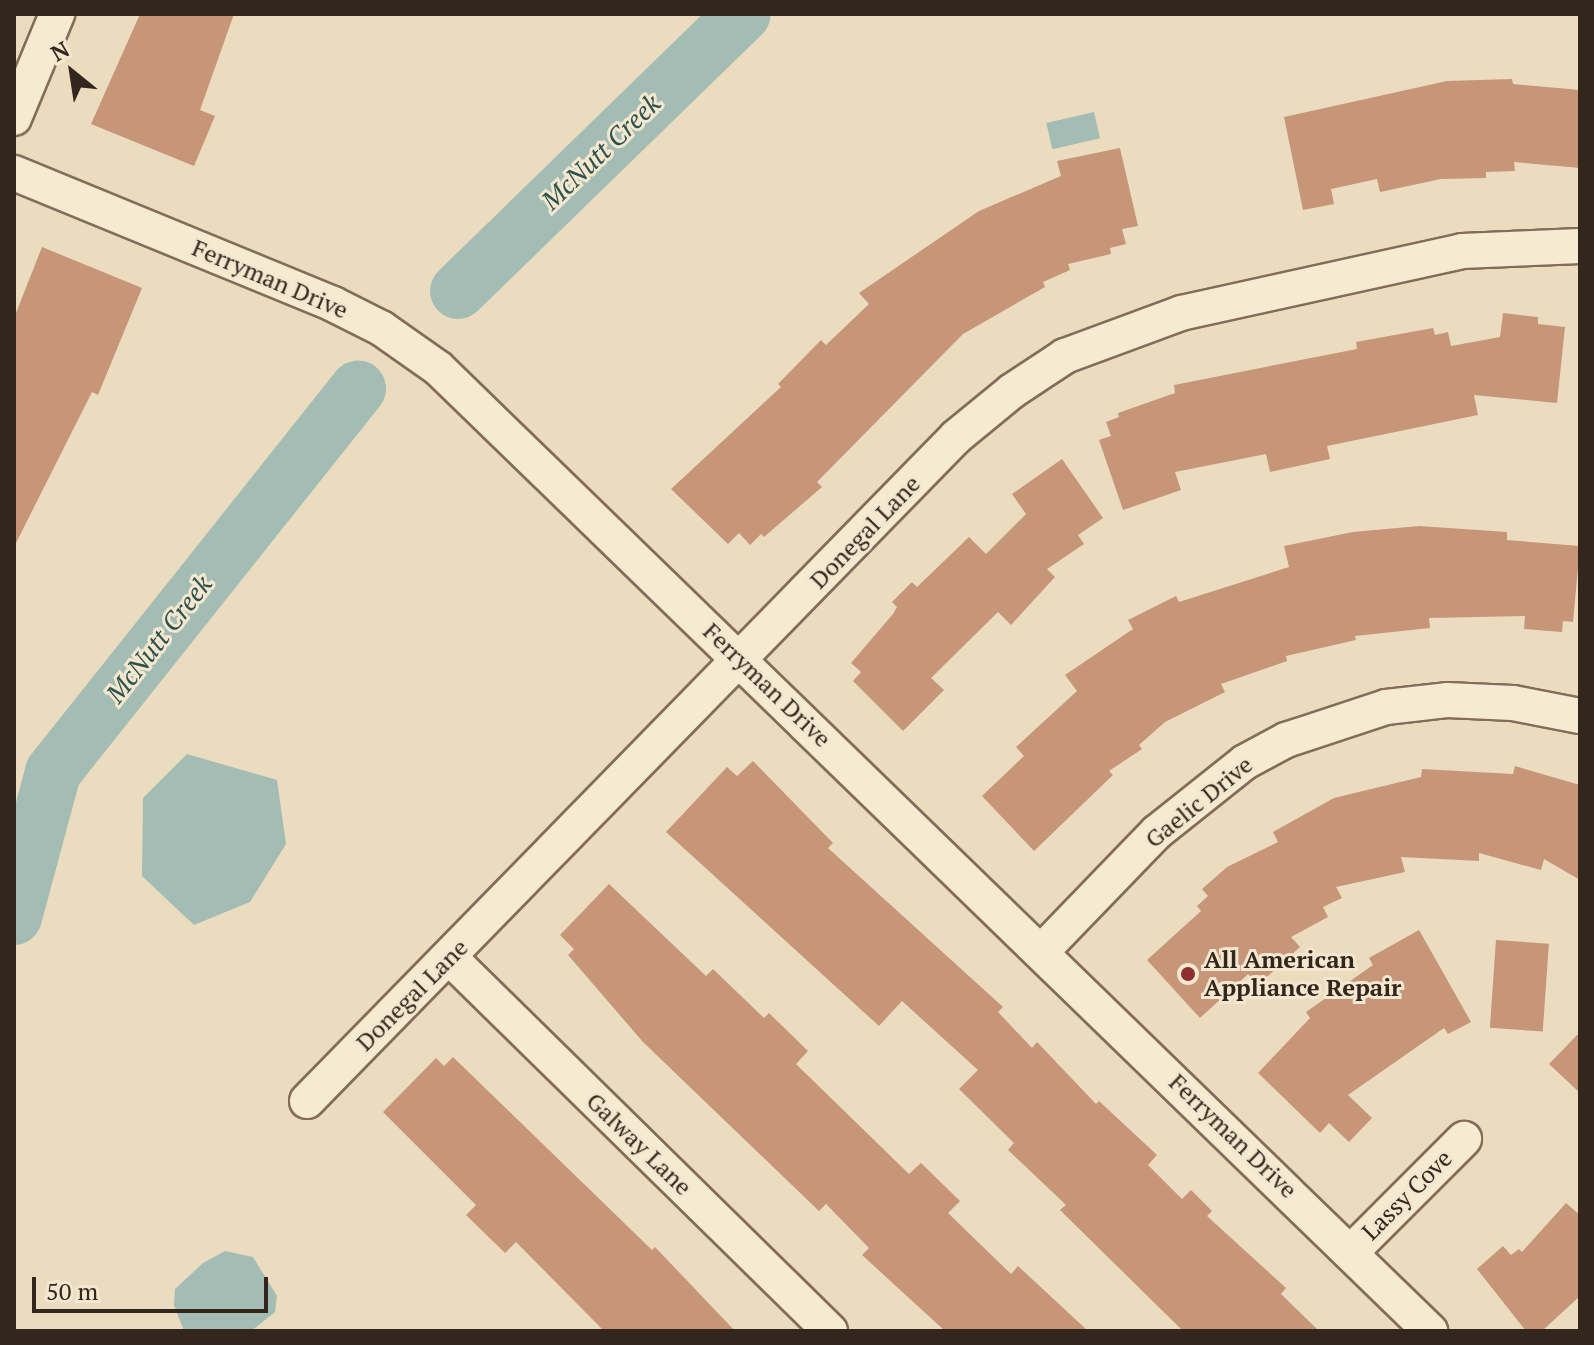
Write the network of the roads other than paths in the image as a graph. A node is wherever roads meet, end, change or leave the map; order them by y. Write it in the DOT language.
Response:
graph roads {
  1 [pos="57,14"];
  2 [pos="14,118"];
  3 [pos="14,173"];
  4 [pos="1580,246"];
  5 [pos="741,660"];
  6 [pos="1580,716"];
  7 [pos="1043,950"];
  8 [pos="449,957"];
  9 [pos="307,1101"];
  10 [pos="1464,1139"];
  11 [pos="1351,1252"];
  12 [pos="830,1331"];
  13 [pos="1430,1331"];
  1 -- 2 [label="street"];
  3 -- 5 [label="street, Ferryman Drive"];
  4 -- 5 [label="street, Donegal Lane"];
  5 -- 7 [label="street, Ferryman Drive"];
  5 -- 8 [label="street, Donegal Lane"];
  6 -- 7 [label="street, Gaelic Drive"];
  7 -- 11 [label="street, Ferryman Drive"];
  8 -- 9 [label="street, Donegal Lane"];
  8 -- 12 [label="street, Galway Lane"];
  10 -- 11 [label="street, Lassy Cove"];
  11 -- 13 [label="street, Ferryman Drive"];
}
